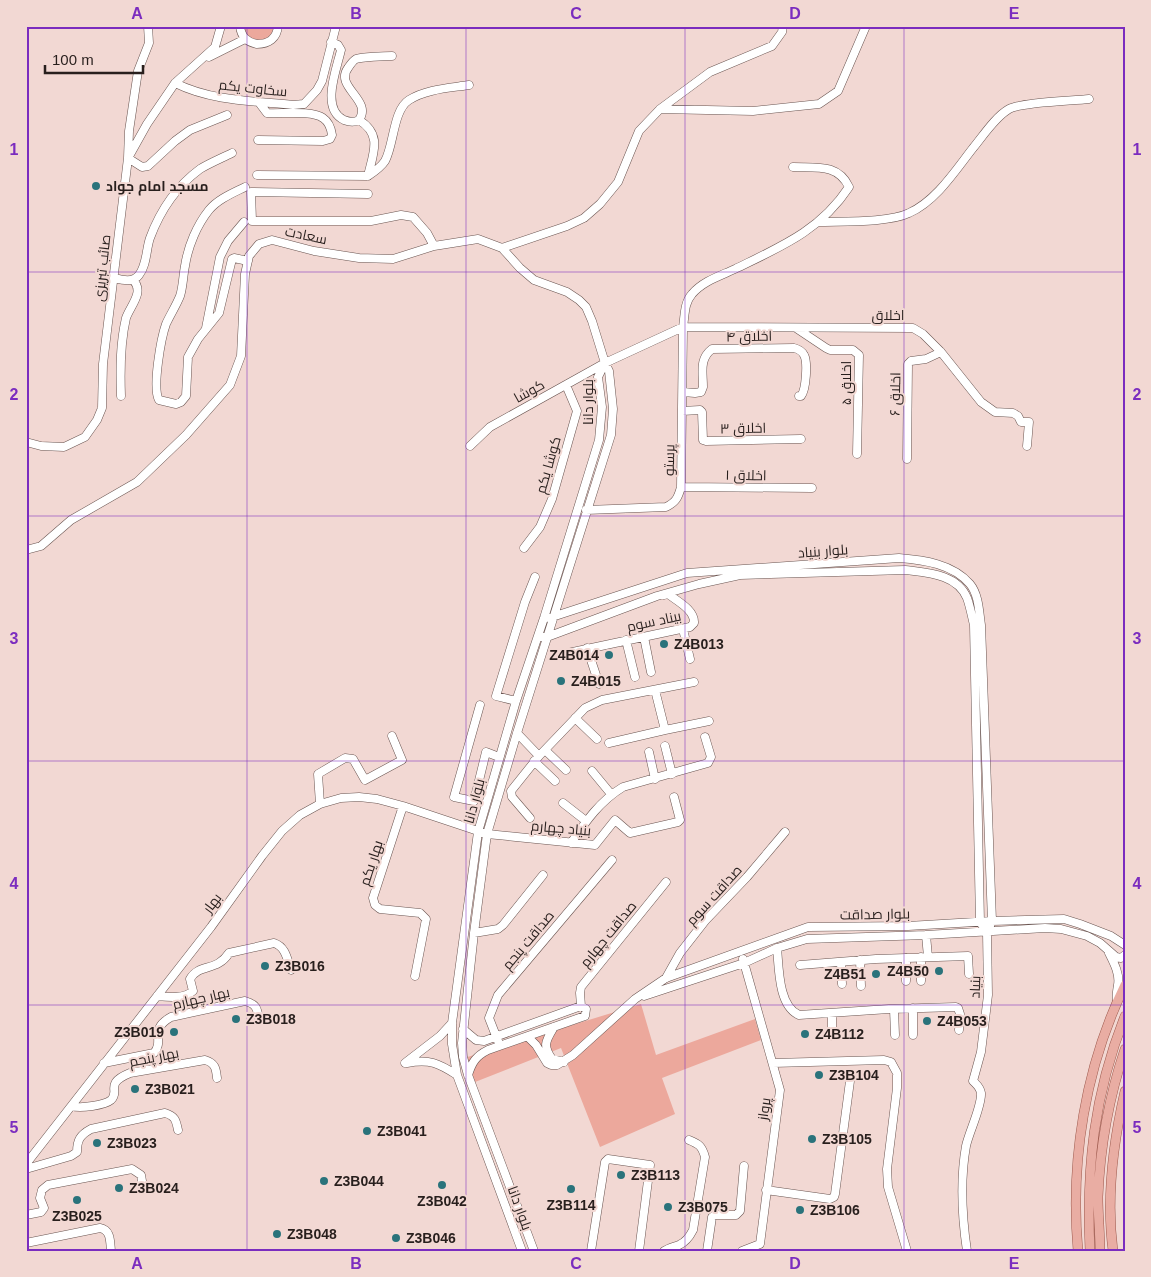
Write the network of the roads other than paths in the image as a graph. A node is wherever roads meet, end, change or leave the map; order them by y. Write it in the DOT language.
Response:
graph roads {
  1 [pos="148,26"];
  2 [pos="221,26"];
  3 [pos="240,26"];
  4 [pos="336,26"];
  5 [pos="783,26"];
  6 [pos="866,26"];
  7 [pos="279,27"];
  8 [pos="245,39"];
  9 [pos="331,42"];
  10 [pos="392,56"];
  11 [pos="200,61"];
  12 [pos="175,83"];
  13 [pos="469,85"];
  14 [pos="1089,99"];
  15 [pos="258,101"];
  16 [pos="660,109"];
  17 [pos="227,115"];
  18 [pos="359,120"];
  19 [pos="258,140"];
  20 [pos="232,153"];
  21 [pos="128,158"];
  22 [pos="793,167"];
  23 [pos="257,175"];
  24 [pos="368,176"];
  25 [pos="245,188"];
  26 [pos="368,194"];
  27 [pos="244,222"];
  28 [pos="818,222"];
  29 [pos="434,246"];
  30 [pos="502,248"];
  31 [pos="248,261"];
  32 [pos="114,278"];
  33 [pos="133,280"];
  34 [pos="683,327"];
  35 [pos="796,328"];
  36 [pos="206,330"];
  37 [pos="941,352"];
  38 [pos="605,363"];
  39 [pos="566,385"];
  40 [pos="683,392"];
  41 [pos="121,396"];
  42 [pos="799,396"];
  43 [pos="682,411"];
  44 [pos="801,439"];
  45 [pos="26,442"];
  46 [pos="470,446"];
  47 [pos="1027,446"];
  48 [pos="857,454"];
  49 [pos="907,459"];
  50 [pos="681,487"];
  51 [pos="812,488"];
  52 [pos="586,510"];
  53 [pos="524,548"];
  54 [pos="26,550"];
  55 [pos="535,577"];
  56 [pos="657,596"];
  57 [pos="544,618"];
  58 [pos="553,618"];
  59 [pos="683,629"];
  60 [pos="538,637"];
  61 [pos="547,637"];
  62 [pos="644,637"];
  63 [pos="626,640"];
  64 [pos="587,648"];
  65 [pos="568,653"];
  66 [pos="690,659"];
  67 [pos="651,672"];
  68 [pos="634,676"];
  69 [pos="694,682"];
  70 [pos="598,684"];
  71 [pos="654,690"];
  72 [pos="516,701"];
  73 [pos="480,705"];
  74 [pos="980,717"];
  75 [pos="575,718"];
  76 [pos="709,721"];
  77 [pos="665,730"];
  78 [pos="517,733"];
  79 [pos="392,736"];
  80 [pos="705,737"];
  81 [pos="597,739"];
  82 [pos="608,742"];
  83 [pos="665,746"];
  84 [pos="649,752"];
  85 [pos="539,755"];
  86 [pos="499,757"];
  87 [pos="566,770"];
  88 [pos="592,771"];
  89 [pos="672,774"];
  90 [pos="655,779"];
  91 [pos="555,781"];
  92 [pos="611,794"];
  93 [pos="674,797"];
  94 [pos="564,803"];
  95 [pos="320,804"];
  96 [pos="403,806"];
  97 [pos="530,818"];
  98 [pos="586,821"];
  99 [pos="478,832"];
  100 [pos="785,832"];
  101 [pos="487,834"];
  102 [pos="571,843"];
  103 [pos="612,860"];
  104 [pos="542,875"];
  105 [pos="666,882"];
  106 [pos="992,921"];
  107 [pos="980,922"];
  108 [pos="474,932"];
  109 [pos="987,932"];
  110 [pos="926,935"];
  111 [pos="1111,936"];
  112 [pos="1125,937"];
  113 [pos="1125,945"];
  114 [pos="777,948"];
  115 [pos="1108,951"];
  116 [pos="741,952"];
  117 [pos="1125,955"];
  118 [pos="924,957"];
  119 [pos="906,958"];
  120 [pos="860,960"];
  121 [pos="841,962"];
  122 [pos="744,963"];
  123 [pos="800,965"];
  124 [pos="291,970"];
  125 [pos="969,974"];
  126 [pos="415,976"];
  127 [pos="666,978"];
  128 [pos="906,981"];
  129 [pos="921,981"];
  130 [pos="842,984"];
  131 [pos="861,986"];
  132 [pos="1125,986"];
  133 [pos="157,996"];
  134 [pos="635,1000"];
  135 [pos="1117,1001"];
  136 [pos="581,1006"];
  137 [pos="913,1008"];
  138 [pos="894,1009"];
  139 [pos="832,1013"];
  140 [pos="1125,1016"];
  141 [pos="259,1018"];
  142 [pos="452,1023"];
  143 [pos="554,1028"];
  144 [pos="463,1029"];
  145 [pos="959,1030"];
  146 [pos="895,1035"];
  147 [pos="913,1035"];
  148 [pos="832,1036"];
  149 [pos="528,1037"];
  150 [pos="496,1038"];
  151 [pos="500,1046"];
  152 [pos="1125,1049"];
  153 [pos="564,1062"];
  154 [pos="104,1063"];
  155 [pos="773,1063"];
  156 [pos="457,1075"];
  157 [pos="468,1075"];
  158 [pos="217,1078"];
  159 [pos="850,1081"];
  160 [pos="1125,1091"];
  161 [pos="72,1106"];
  162 [pos="178,1130"];
  163 [pos="689,1140"];
  164 [pos="26,1164"];
  165 [pos="744,1166"];
  166 [pos="26,1169"];
  167 [pos="143,1187"];
  168 [pos="766,1190"];
  169 [pos="26,1215"];
  170 [pos="26,1243"];
  171 [pos="760,1244"];
  172 [pos="111,1251"];
  173 [pos="522,1251"];
  174 [pos="534,1251"];
  175 [pos="591,1251"];
  176 [pos="639,1251"];
  177 [pos="664,1251"];
  178 [pos="707,1251"];
  179 [pos="742,1251"];
  180 [pos="767,1251"];
  181 [pos="907,1251"];
  182 [pos="967,1251"];
  183 [pos="1078,1251"];
  184 [pos="1090,1251"];
  185 [pos="1100,1251"];
  186 [pos="1113,1251"];
  1 -- 21 [label="street"];
  2 -- 11 [label="street"];
  3 -- 8 [label="street"];
  4 -- 9 [label="street, سخاوت یکم"];
  5 -- 16 [label="street"];
  6 -- 16 [label="street"];
  7 -- 8 [label="street"];
  8 -- 11 [label="street"];
  9 -- 15 [label="street, سخاوت یکم"];
  9 -- 18 [label="street"];
  10 -- 18 [label="street"];
  11 -- 12 [label="street, صائب تبریزی"];
  12 -- 15 [label="street, سخاوت یکم"];
  12 -- 21 [label="street, صائب تبریزی"];
  13 -- 24 [label="street"];
  14 -- 28 [label="street"];
  15 -- 19 [label="street"];
  16 -- 30 [label="street"];
  17 -- 21 [label="street"];
  18 -- 24 [label="street"];
  20 -- 33 [label="street"];
  21 -- 32 [label="street, صائب تبریزی"];
  22 -- 28 [label="street, پرستو"];
  23 -- 24 [label="street"];
  25 -- 36 [label="street"];
  26 -- 29 [label="street"];
  27 -- 36 [label="street"];
  28 -- 34 [label="street, پرستو"];
  29 -- 30 [label="street, سعادت"];
  29 -- 31 [label="street, سعادت"];
  30 -- 38 [label="street, سعادت"];
  31 -- 36 [label="street"];
  31 -- 54 [label="street"];
  32 -- 33 [label="street"];
  32 -- 45 [label="street, صائب تبریزی"];
  33 -- 41 [label="street"];
  34 -- 35 [label="street, اخلاق"];
  34 -- 38 [label="street, بلوار دانا"];
  34 -- 40 [label="street, پرستو"];
  35 -- 37 [label="street, اخلاق"];
  35 -- 48 [label="street, اخلاق ۵"];
  37 -- 47 [label="street, اخلاق"];
  37 -- 49 [label="street, اخلاق ۶"];
  38 -- 39 [label="street, کوشا"];
  38 -- 52 [label="street, بلوار دانا"];
  38 -- 57 [label="street, بلوار دانا"];
  39 -- 46 [label="street, کوشا"];
  39 -- 53 [label="street, کوشا یکم"];
  40 -- 42 [label="street, اخلاق ۴"];
  40 -- 43 [label="street, پرستو"];
  43 -- 44 [label="street, اخلاق ۳"];
  43 -- 50 [label="street, پرستو"];
  50 -- 51 [label="street, اخلاق ۱"];
  50 -- 52 [label="street, پرستو"];
  52 -- 58 [label="street, بلوار دانا"];
  55 -- 72 [label="street"];
  56 -- 59 [label="street, بیناد سوم"];
  56 -- 61 [label="street, بلوار بنیاد"];
  56 -- 74 [label="street, بلوار بنیاد"];
  57 -- 58 [label="street, بلوار بنیاد"];
  57 -- 60 [label="street, بلوار دانا"];
  58 -- 61 [label="street, بلوار دانا"];
  58 -- 74 [label="street, بلوار بنیاد"];
  59 -- 62 [label="street, بیناد سوم"];
  59 -- 66 [label="street"];
  60 -- 61 [label="street, بلوار بنیاد"];
  60 -- 72 [label="street, بلوار دانا"];
  61 -- 78 [label="street, بلوار دانا"];
  62 -- 63 [label="street, بیناد سوم"];
  62 -- 67 [label="street"];
  63 -- 64 [label="street, بیناد سوم"];
  63 -- 68 [label="street"];
  64 -- 65 [label="street, بیناد سوم"];
  64 -- 70 [label="street"];
  69 -- 71 [label="street"];
  71 -- 75 [label="street"];
  71 -- 77 [label="street"];
  72 -- 86 [label="street, بلوار دانا"];
  73 -- 86 [label="street"];
  74 -- 106 [label="street"];
  74 -- 107 [label="street"];
  75 -- 81 [label="street"];
  75 -- 85 [label="street"];
  76 -- 77 [label="street"];
  77 -- 82 [label="street"];
  78 -- 85 [label="street"];
  78 -- 101 [label="street, بلوار دانا"];
  79 -- 95 [label="street"];
  80 -- 89 [label="street"];
  83 -- 89 [label="street"];
  84 -- 90 [label="street"];
  85 -- 87 [label="street"];
  85 -- 91 [label="street"];
  85 -- 97 [label="street"];
  86 -- 99 [label="street, بلوار دانا"];
  88 -- 92 [label="street"];
  89 -- 90 [label="street"];
  90 -- 92 [label="street"];
  92 -- 98 [label="street"];
  93 -- 102 [label="street, بنیاد چهارم"];
  94 -- 98 [label="street"];
  95 -- 96 [label="street, بهار"];
  95 -- 133 [label="street, بهار"];
  96 -- 99 [label="street, بهار"];
  96 -- 126 [label="street, بهار یکم"];
  98 -- 102 [label="street"];
  99 -- 101 [label="street, بهار"];
  99 -- 142 [label="street, بلوار دانا"];
  100 -- 127 [label="street, صداقت سوم"];
  101 -- 102 [label="street, بنیاد چهارم"];
  101 -- 108 [label="street, بلوار دانا"];
  103 -- 150 [label="street, صداقت پنجم"];
  104 -- 108 [label="street"];
  105 -- 136 [label="street, صداقت چهارم"];
  106 -- 107 [label="street, بلوار صداقت"];
  106 -- 109 [label="street"];
  106 -- 111 [label="street, بلوار صداقت"];
  107 -- 109 [label="street"];
  107 -- 116 [label="street, بلوار صداقت"];
  108 -- 144 [label="street, بلوار دانا"];
  109 -- 110 [label="street, بلوار صداقت"];
  109 -- 115 [label="street, بلوار صداقت"];
  109 -- 182 [label="street, بنیاد"];
  110 -- 114 [label="street, بلوار صداقت"];
  110 -- 118 [label="street"];
  111 -- 112 [label="street"];
  111 -- 113 [label="street, بلوار صداقت"];
  114 -- 122 [label="street, بلوار صداقت"];
  114 -- 139 [label="street"];
  115 -- 117 [label="street, بلوار صداقت"];
  115 -- 135 [label="street"];
  116 -- 122 [label="street, پرواز"];
  116 -- 127 [label="street, بلوار صداقت"];
  118 -- 119 [label="street"];
  118 -- 125 [label="street"];
  118 -- 129 [label="street"];
  119 -- 120 [label="street"];
  119 -- 128 [label="street"];
  120 -- 121 [label="street"];
  120 -- 131 [label="street"];
  121 -- 123 [label="street"];
  121 -- 130 [label="street"];
  122 -- 134 [label="street, بلوار صداقت"];
  122 -- 155 [label="street, پرواز"];
  124 -- 133 [label="street"];
  127 -- 134 [label="street, بلوار صداقت"];
  132 -- 135 [label="main road"];
  133 -- 154 [label="street, بهار"];
  134 -- 153 [label="street, بلوار صداقت"];
  135 -- 183 [label="main road"];
  136 -- 143 [label="street"];
  136 -- 150 [label="street"];
  137 -- 138 [label="street"];
  137 -- 145 [label="street"];
  137 -- 147 [label="street"];
  138 -- 139 [label="street"];
  138 -- 146 [label="street"];
  139 -- 148 [label="street"];
  140 -- 184 [label="main road"];
  141 -- 154 [label="street, بهار چهارم"];
  142 -- 156 [label="street, بلوار دانا"];
  142 -- 156 [label="street"];
  143 -- 149 [label="street"];
  143 -- 153 [label="street"];
  144 -- 150 [label="street"];
  144 -- 157 [label="street, بلوار دانا"];
  149 -- 151 [label="street"];
  149 -- 153 [label="street"];
  150 -- 151 [label="street, صداقت پنجم"];
  151 -- 157 [label="street"];
  152 -- 185 [label="main road"];
  154 -- 161 [label="street, بهار"];
  155 -- 168 [label="street, پرواز"];
  155 -- 181 [label="street"];
  156 -- 173 [label="street, بلوار دانا"];
  157 -- 174 [label="street, بلوار دانا"];
  158 -- 161 [label="street, بهار پنجم"];
  159 -- 168 [label="street"];
  160 -- 186 [label="main road"];
  161 -- 164 [label="street, بهار"];
  162 -- 166 [label="street"];
  163 -- 177 [label="street"];
  165 -- 178 [label="street"];
  167 -- 169 [label="street"];
  168 -- 171 [label="street, پرواز"];
  170 -- 172 [label="street"];
  171 -- 179 [label="street"];
  171 -- 180 [label="street"];
  175 -- 176 [label="street"];
}
